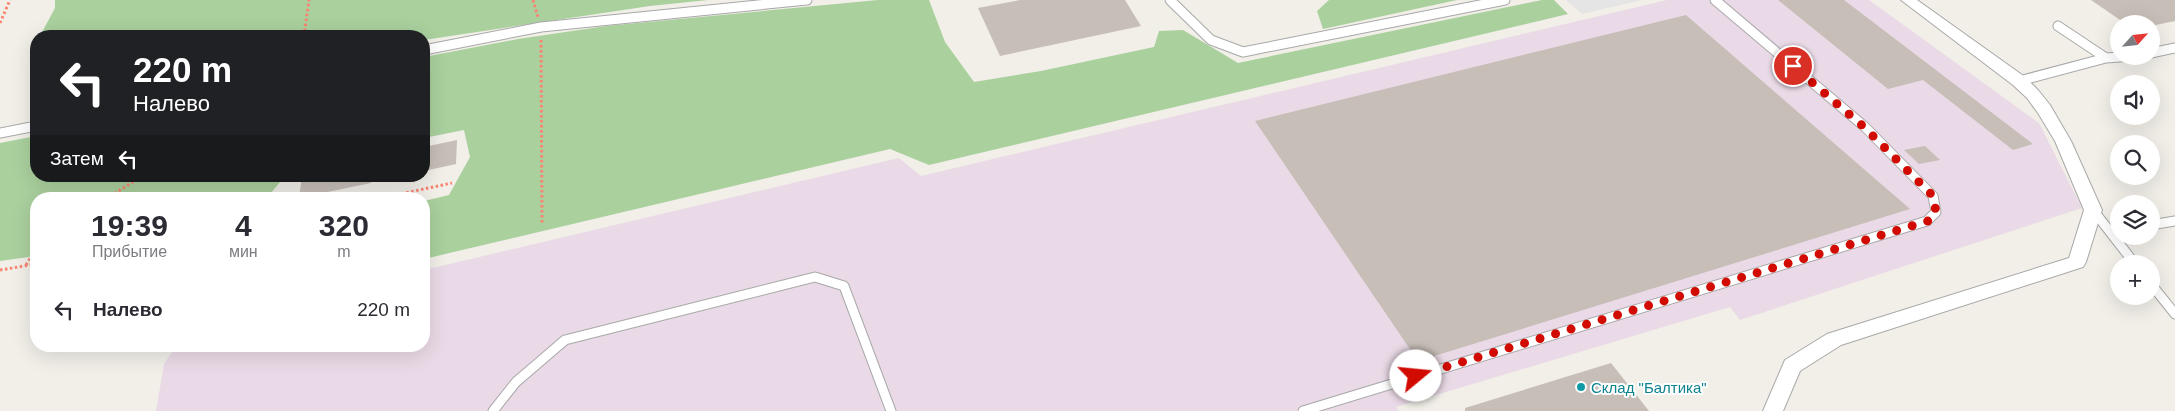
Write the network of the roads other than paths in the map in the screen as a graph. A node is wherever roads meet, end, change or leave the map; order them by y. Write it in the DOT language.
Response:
graph roads {
  1 [pos="807,0"];
  2 [pos="1170,0"];
  3 [pos="1505,0"];
  4 [pos="1715,0"];
  5 [pos="1908,0"];
  6 [pos="2058,26"];
  7 [pos="2175,48"];
  8 [pos="430,49"];
  9 [pos="2160,51"];
  10 [pos="2106,58"];
  11 [pos="2110,58"];
  12 [pos="2019,80"];
  13 [pos="30,127"];
  14 [pos="0,133"];
  15 [pos="2093,210"];
  16 [pos="2175,221"];
  17 [pos="2160,224"];
  18 [pos="2110,227"];
  19 [pos="2160,295"];
  20 [pos="2175,314"];
  21 [pos="493,411"];
  22 [pos="891,411"];
  23 [pos="1303,411"];
  24 [pos="1773,411"];
  1 -- 8 [label="lane"];
  2 -- 3 [label="lane"];
  4 -- 23 [label="lane"];
  5 -- 12 [label="street"];
  6 -- 10 [label="lane"];
  7 -- 9 [label="lane"];
  10 -- 11 [label="lane"];
  10 -- 12 [label="lane"];
  12 -- 15 [label="street"];
  13 -- 14 [label="lane"];
  15 -- 18 [label="lane"];
  15 -- 24 [label="street"];
  16 -- 17 [label="lane"];
  19 -- 20 [label="lane"];
  21 -- 22 [label="lane"];
}
